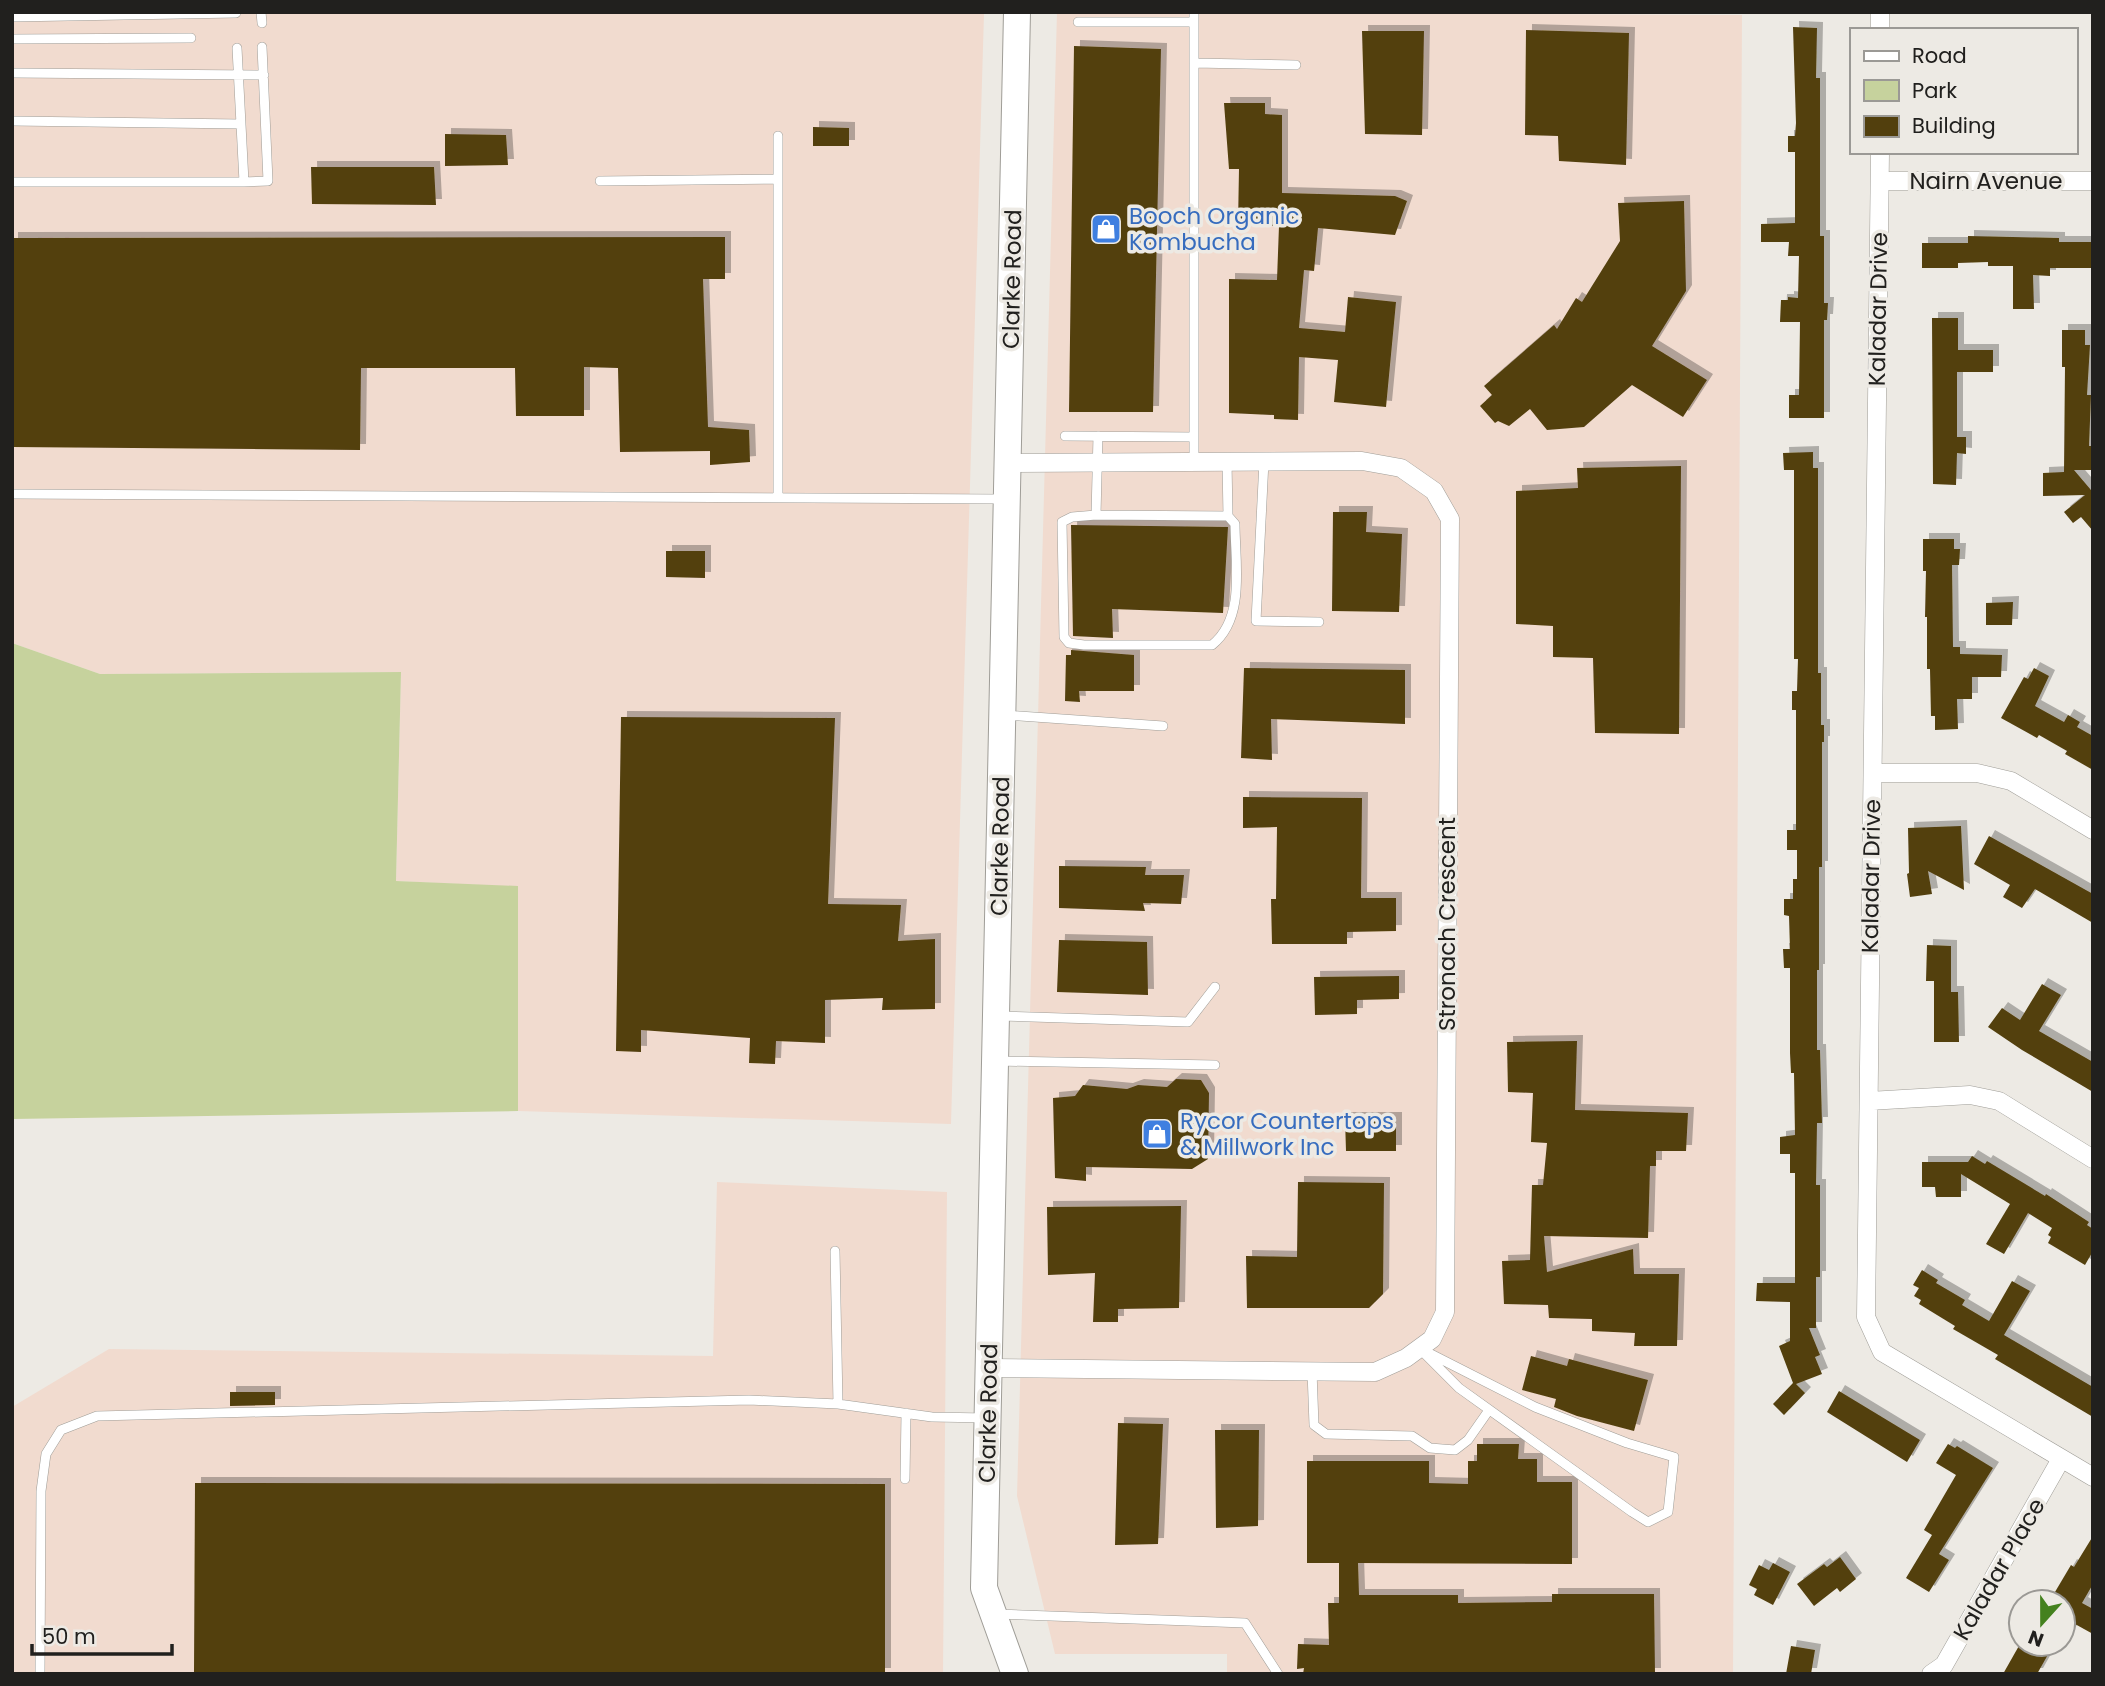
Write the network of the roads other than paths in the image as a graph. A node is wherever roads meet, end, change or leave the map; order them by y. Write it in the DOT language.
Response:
graph roads {
  1 [pos="261,12"];
  2 [pos="1017,12"];
  3 [pos="236,16"];
  4 [pos="12,17"];
  5 [pos="1194,17"];
  6 [pos="1078,22"];
  7 [pos="262,23"];
  8 [pos="191,38"];
  9 [pos="12,39"];
  10 [pos="262,47"];
  11 [pos="237,48"];
  12 [pos="1194,63"];
  13 [pos="1296,65"];
  14 [pos="12,73"];
  15 [pos="238,75"];
  16 [pos="264,75"];
  17 [pos="12,121"];
  18 [pos="241,124"];
  19 [pos="778,136"];
  20 [pos="1880,154"];
  21 [pos="777,179"];
  22 [pos="600,181"];
  23 [pos="1880,181"];
  24 [pos="2093,181"];
  25 [pos="244,182"];
  26 [pos="12,183"];
  27 [pos="1065,436"];
  28 [pos="1098,436"];
  29 [pos="1194,437"];
  30 [pos="1264,461"];
  31 [pos="1098,462"];
  32 [pos="1194,462"];
  33 [pos="1227,462"];
  34 [pos="1009,463"];
  35 [pos="12,494"];
  36 [pos="778,498"];
  37 [pos="1008,499"];
  38 [pos="1096,515"];
  39 [pos="1228,516"];
  40 [pos="1319,622"];
  41 [pos="1003,715"];
  42 [pos="1163,726"];
  43 [pos="1873,773"];
  44 [pos="2093,830"];
  45 [pos="1215,987"];
  46 [pos="997,1016"];
  47 [pos="996,1062"];
  48 [pos="1215,1065"];
  49 [pos="1869,1101"];
  50 [pos="2093,1159"];
  51 [pos="835,1251"];
  52 [pos="1419,1348"];
  53 [pos="989,1368"];
  54 [pos="1312,1371"];
  55 [pos="838,1405"];
  56 [pos="1489,1410"];
  57 [pos="906,1413"];
  58 [pos="988,1418"];
  59 [pos="2062,1459"];
  60 [pos="2093,1477"];
  61 [pos="905,1479"];
  62 [pos="993,1614"];
  63 [pos="40,1674"];
  64 [pos="1014,1674"];
  65 [pos="1278,1674"];
  66 [pos="1931,1674"];
  1 -- 7 [label="lane"];
  2 -- 34 [label="main road, Clarke Road"];
  3 -- 4 [label="lane"];
  5 -- 6 [label="lane"];
  5 -- 12 [label="lane"];
  8 -- 9 [label="lane"];
  10 -- 16 [label="lane"];
  11 -- 15 [label="lane"];
  12 -- 13 [label="lane"];
  12 -- 29 [label="lane"];
  14 -- 15 [label="lane"];
  15 -- 16 [label="lane"];
  15 -- 18 [label="lane"];
  16 -- 25 [label="lane"];
  17 -- 18 [label="lane"];
  18 -- 25 [label="lane"];
  19 -- 21 [label="lane"];
  20 -- 23 [label="street, Kaladar Drive"];
  21 -- 22 [label="lane"];
  21 -- 36 [label="lane"];
  23 -- 24 [label="street, Nairn Avenue"];
  23 -- 43 [label="street, Kaladar Drive"];
  25 -- 26 [label="lane"];
  27 -- 28 [label="lane"];
  28 -- 29 [label="lane"];
  28 -- 31 [label="lane"];
  29 -- 32 [label="lane"];
  30 -- 33 [label="street, Stronach Crescent"];
  30 -- 40 [label="lane"];
  30 -- 52 [label="street, Stronach Crescent"];
  31 -- 32 [label="street, Stronach Crescent"];
  31 -- 34 [label="street, Stronach Crescent"];
  31 -- 38 [label="lane"];
  32 -- 33 [label="street, Stronach Crescent"];
  33 -- 39 [label="lane"];
  34 -- 37 [label="main road, Clarke Road"];
  35 -- 36 [label="lane"];
  36 -- 37 [label="lane"];
  37 -- 41 [label="main road, Clarke Road"];
  38 -- 39 [label="lane"];
  38 -- 39 [label="lane"];
  41 -- 42 [label="lane"];
  41 -- 46 [label="main road, Clarke Road"];
  43 -- 44 [label="street"];
  43 -- 49 [label="street, Kaladar Drive"];
  45 -- 46 [label="lane"];
  46 -- 47 [label="main road, Clarke Road"];
  47 -- 48 [label="lane"];
  47 -- 53 [label="main road, Clarke Road"];
  49 -- 50 [label="street"];
  49 -- 59 [label="street, Kaladar Drive"];
  51 -- 55 [label="lane"];
  52 -- 54 [label="street, Stronach Crescent"];
  52 -- 56 [label="lane"];
  52 -- 56 [label="lane"];
  53 -- 54 [label="street, Stronach Crescent"];
  53 -- 58 [label="main road, Clarke Road"];
  54 -- 56 [label="lane"];
  55 -- 57 [label="lane"];
  55 -- 63 [label="lane"];
  57 -- 58 [label="lane"];
  57 -- 61 [label="lane"];
  58 -- 62 [label="main road, Clarke Road"];
  59 -- 60 [label="street, Kaladar Drive"];
  59 -- 66 [label="street, Kaladar Place"];
  62 -- 64 [label="main road, Clarke Road"];
  62 -- 65 [label="lane"];
}
